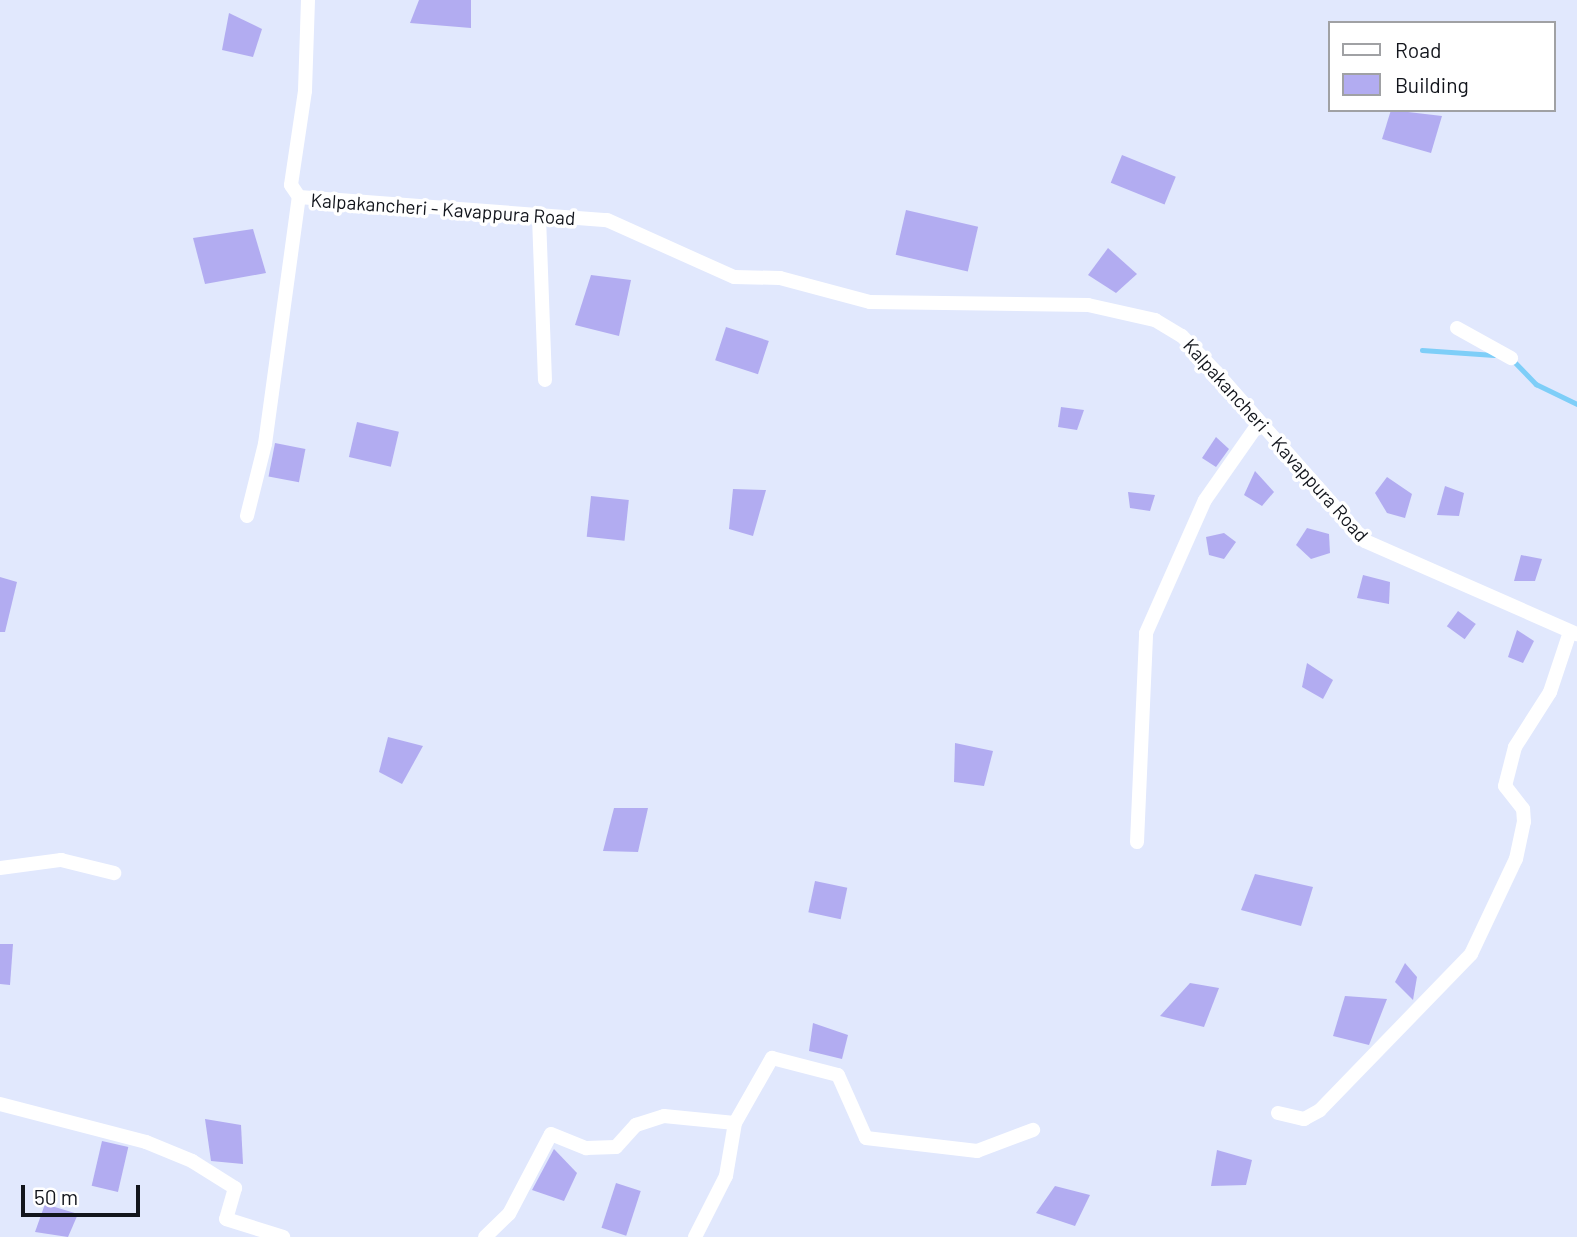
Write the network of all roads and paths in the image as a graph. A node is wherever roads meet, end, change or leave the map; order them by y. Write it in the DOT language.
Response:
graph roads {
  1 [pos="308,0"];
  2 [pos="299,197"];
  3 [pos="539,217"];
  4 [pos="1457,328"];
  5 [pos="1511,358"];
  6 [pos="545,380"];
  7 [pos="1259,423"];
  8 [pos="247,516"];
  9 [pos="1574,633"];
  10 [pos="1137,842"];
  11 [pos="0,867"];
  12 [pos="114,873"];
  13 [pos="0,1104"];
  14 [pos="1278,1113"];
  15 [pos="734,1123"];
  16 [pos="1033,1130"];
  17 [pos="283,1237"];
  18 [pos="485,1237"];
  19 [pos="695,1237"];
  1 -- 2 [label="street, Kalpakancheri - Kavappura Road"];
  2 -- 3 [label="street, Kalpakancheri - Kavappura Road"];
  2 -- 8 [label="street"];
  3 -- 6 [label="street"];
  3 -- 7 [label="street, Kalpakancheri - Kavappura Road"];
  4 -- 5 [label="street"];
  7 -- 9 [label="street, Kalpakancheri - Kavappura Road"];
  7 -- 10 [label="street"];
  9 -- 14 [label="street"];
  11 -- 12 [label="street"];
  13 -- 17 [label="street"];
  15 -- 16 [label="street"];
  15 -- 18 [label="street"];
  15 -- 19 [label="street"];
}
